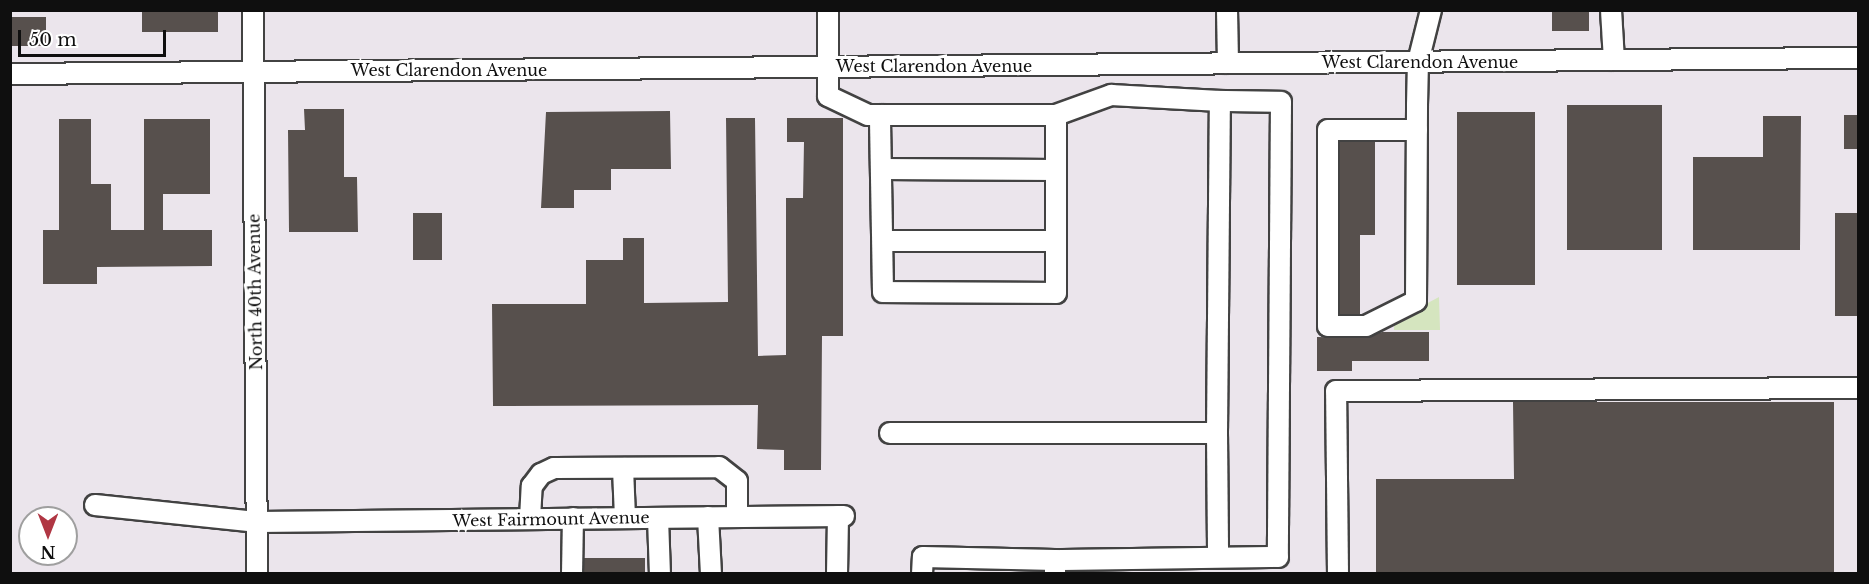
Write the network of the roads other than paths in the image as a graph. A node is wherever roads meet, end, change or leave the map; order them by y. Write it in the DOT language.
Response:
graph roads {
  1 [pos="253,10"];
  2 [pos="828,10"];
  3 [pos="1227,10"];
  4 [pos="1431,10"];
  5 [pos="1611,10"];
  6 [pos="1858,58"];
  7 [pos="1614,60"];
  8 [pos="1418,62"];
  9 [pos="1228,63"];
  10 [pos="828,67"];
  11 [pos="253,71"];
  12 [pos="10,74"];
  13 [pos="1220,101"];
  14 [pos="880,115"];
  15 [pos="1056,115"];
  16 [pos="1417,130"];
  17 [pos="881,169"];
  18 [pos="1056,170"];
  19 [pos="882,241"];
  20 [pos="1056,241"];
  21 [pos="1858,388"];
  22 [pos="1217,432"];
  23 [pos="890,433"];
  24 [pos="623,468"];
  25 [pos="95,505"];
  26 [pos="708,517"];
  27 [pos="737,517"];
  28 [pos="573,518"];
  29 [pos="625,518"];
  30 [pos="658,518"];
  31 [pos="530,519"];
  32 [pos="258,522"];
  33 [pos="1218,557"];
  34 [pos="1055,567"];
  35 [pos="257,573"];
  36 [pos="572,573"];
  37 [pos="660,573"];
  38 [pos="711,573"];
  39 [pos="837,573"];
  40 [pos="922,573"];
  41 [pos="1338,573"];
  1 -- 11 [label="street, North 40th Avenue"];
  2 -- 10 [label="street"];
  3 -- 9 [label="street"];
  4 -- 8 [label="street"];
  5 -- 7 [label="street"];
  6 -- 7 [label="street, West Clarendon Avenue"];
  7 -- 8 [label="street, West Clarendon Avenue"];
  8 -- 9 [label="street, West Clarendon Avenue"];
  8 -- 16 [label="street"];
  9 -- 10 [label="street, West Clarendon Avenue"];
  10 -- 11 [label="street, West Clarendon Avenue"];
  10 -- 14 [label="street"];
  11 -- 12 [label="street, West Clarendon Avenue"];
  11 -- 32 [label="street, North 40th Avenue"];
  13 -- 15 [label="street"];
  13 -- 22 [label="street"];
  13 -- 33 [label="street"];
  14 -- 15 [label="street"];
  14 -- 17 [label="street"];
  15 -- 18 [label="street"];
  16 -- 16 [label="street"];
  17 -- 18 [label="street"];
  17 -- 19 [label="street"];
  18 -- 20 [label="street"];
  19 -- 20 [label="street"];
  19 -- 20 [label="street"];
  21 -- 41 [label="street"];
  22 -- 23 [label="street"];
  22 -- 33 [label="street"];
  24 -- 27 [label="street"];
  24 -- 29 [label="street"];
  24 -- 31 [label="street"];
  25 -- 32 [label="street, West Fairmount Avenue"];
  26 -- 27 [label="street, West Fairmount Avenue"];
  26 -- 30 [label="street, West Fairmount Avenue"];
  26 -- 38 [label="street"];
  27 -- 39 [label="street, West Fairmount Avenue"];
  28 -- 29 [label="street, West Fairmount Avenue"];
  28 -- 31 [label="street, West Fairmount Avenue"];
  28 -- 36 [label="street"];
  29 -- 30 [label="street, West Fairmount Avenue"];
  30 -- 37 [label="street"];
  31 -- 32 [label="street, West Fairmount Avenue"];
  32 -- 35 [label="street, North 40th Avenue"];
  33 -- 34 [label="street"];
  34 -- 40 [label="street"];
}
